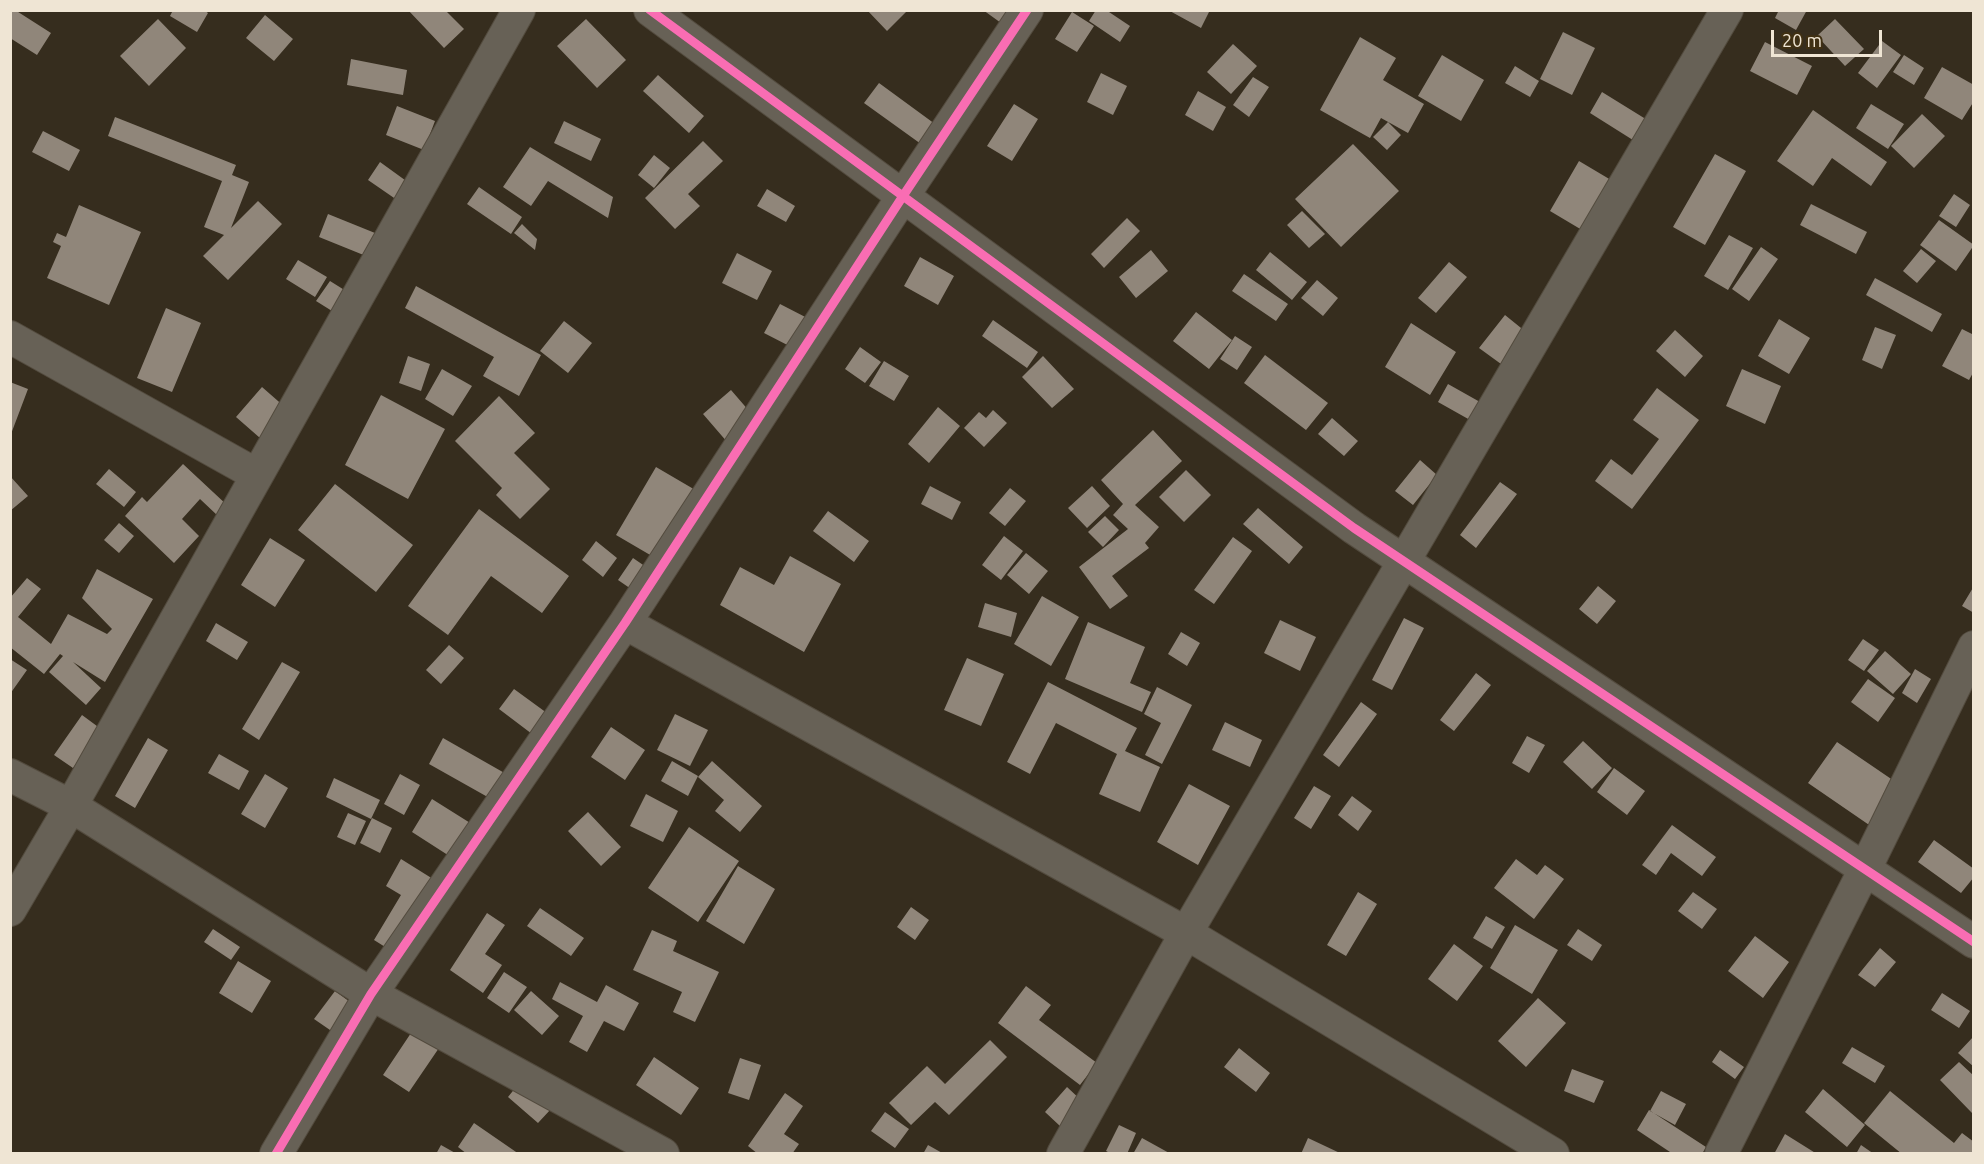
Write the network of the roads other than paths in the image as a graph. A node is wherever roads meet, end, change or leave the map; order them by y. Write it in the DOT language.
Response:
graph roads {
  1 [pos="519,10"];
  2 [pos="650,10"];
  3 [pos="1027,10"];
  4 [pos="1727,10"];
  5 [pos="903,196"];
  6 [pos="10,337"];
  7 [pos="257,475"];
  8 [pos="1404,561"];
  9 [pos="625,623"];
  10 [pos="1974,647"];
  11 [pos="10,775"];
  12 [pos="71,806"];
  13 [pos="1865,869"];
  14 [pos="10,910"];
  15 [pos="1186,933"];
  16 [pos="1974,942"];
  17 [pos="371,994"];
  18 [pos="276,1154"];
  19 [pos="663,1154"];
  20 [pos="1063,1154"];
  21 [pos="1552,1154"];
  22 [pos="1721,1154"];
  1 -- 7 [label="street"];
  2 -- 5 [label="street"];
  3 -- 5 [label="street"];
  4 -- 8 [label="street"];
  5 -- 8 [label="street"];
  5 -- 9 [label="street"];
  6 -- 7 [label="street"];
  7 -- 12 [label="street"];
  8 -- 13 [label="street"];
  8 -- 15 [label="street"];
  9 -- 15 [label="street"];
  9 -- 17 [label="street"];
  10 -- 13 [label="street"];
  11 -- 12 [label="street"];
  12 -- 14 [label="street"];
  12 -- 17 [label="street"];
  13 -- 16 [label="street"];
  13 -- 22 [label="street"];
  15 -- 20 [label="street"];
  15 -- 21 [label="street"];
  17 -- 18 [label="street"];
  17 -- 19 [label="street"];
}
